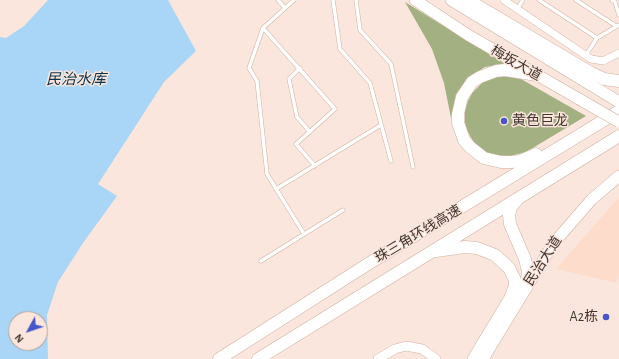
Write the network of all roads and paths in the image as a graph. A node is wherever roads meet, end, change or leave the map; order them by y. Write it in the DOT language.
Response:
graph roads {
  1 [pos="278,0"];
  2 [pos="294,0"];
  3 [pos="333,0"];
  4 [pos="356,0"];
  5 [pos="415,0"];
  6 [pos="451,0"];
  7 [pos="468,0"];
  8 [pos="504,0"];
  9 [pos="523,0"];
  10 [pos="540,0"];
  11 [pos="576,0"];
  12 [pos="612,0"];
  13 [pos="285,8"];
  14 [pos="517,9"];
  15 [pos="619,15"];
  16 [pos="618,25"];
  17 [pos="263,28"];
  18 [pos="597,38"];
  19 [pos="619,53"];
  20 [pos="586,55"];
  21 [pos="300,68"];
  22 [pos="537,75"];
  23 [pos="619,81"];
  24 [pos="619,103"];
  25 [pos="619,111"];
  26 [pos="619,122"];
  27 [pos="381,125"];
  28 [pos="310,132"];
  29 [pos="619,136"];
  30 [pos="391,161"];
  31 [pos="315,166"];
  32 [pos="413,167"];
  33 [pos="619,176"];
  34 [pos="276,189"];
  35 [pos="521,196"];
  36 [pos="343,210"];
  37 [pos="304,234"];
  38 [pos="422,256"];
  39 [pos="261,261"];
  40 [pos="526,288"];
  41 [pos="512,296"];
  42 [pos="219,359"];
  43 [pos="258,359"];
  44 [pos="378,359"];
  45 [pos="436,359"];
  46 [pos="473,359"];
  47 [pos="483,359"];
  1 -- 13 [label="lane"];
  2 -- 13 [label="lane"];
  3 -- 27 [label="lane"];
  4 -- 32 [label="lane"];
  5 -- 22 [label="main road, 梅坂大道"];
  6 -- 24 [label="main road, 梅坂大道"];
  7 -- 23 [label="highway"];
  8 -- 14 [label="street"];
  9 -- 14 [label="lane"];
  10 -- 18 [label="lane"];
  11 -- 16 [label="lane"];
  12 -- 15 [label="lane"];
  13 -- 17 [label="lane"];
  14 -- 20 [label="street"];
  16 -- 18 [label="lane"];
  17 -- 21 [label="lane"];
  17 -- 34 [label="lane"];
  18 -- 20 [label="lane"];
  19 -- 20 [label="street"];
  21 -- 28 [label="lane"];
  21 -- 28 [label="lane"];
  22 -- 24 [label="highway"];
  22 -- 26 [label="main road, 梅坂大道, bridge"];
  25 -- 42 [label="highway, 珠三角环线高速"];
  27 -- 30 [label="lane"];
  27 -- 31 [label="lane"];
  28 -- 31 [label="lane"];
  29 -- 35 [label="highway, 珠三角环线高速"];
  31 -- 34 [label="lane"];
  33 -- 40 [label="main road, 民治大道"];
  34 -- 37 [label="lane"];
  35 -- 38 [label="highway, 珠三角环线高速"];
  35 -- 40 [label="highway"];
  36 -- 37 [label="lane"];
  37 -- 39 [label="lane"];
  38 -- 41 [label="highway"];
  38 -- 43 [label="highway, 珠三角环线高速"];
  40 -- 47 [label="main road, 民治大道"];
  41 -- 46 [label="main road, 民治大道"];
  44 -- 45 [label="street"];
}
